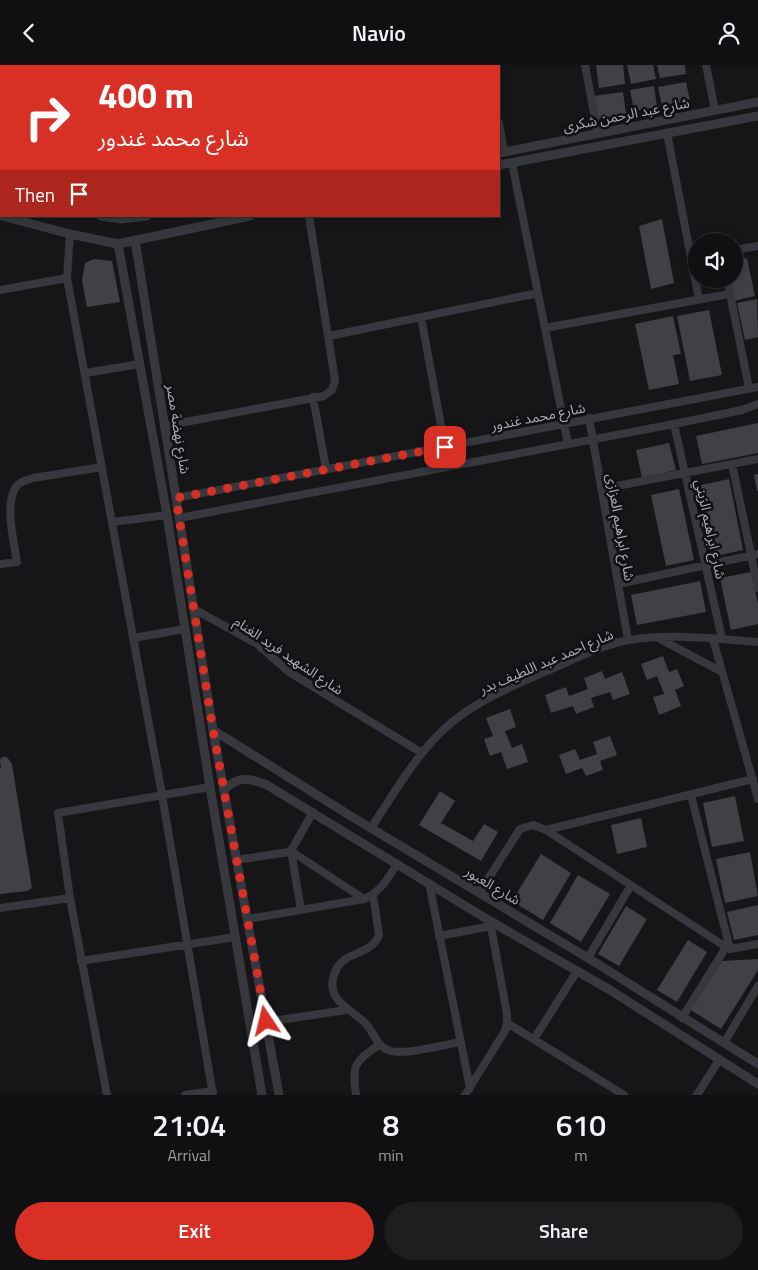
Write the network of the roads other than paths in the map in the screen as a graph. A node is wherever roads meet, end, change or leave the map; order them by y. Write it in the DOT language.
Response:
graph roads {
  1 [pos="585,65"];
  2 [pos="706,65"];
  3 [pos="758,101"];
  4 [pos="715,110"];
  5 [pos="758,117"];
  6 [pos="598,133"];
  7 [pos="667,133"];
  8 [pos="500,138"];
  9 [pos="501,152"];
  10 [pos="512,163"];
  11 [pos="500,165"];
  12 [pos="8,217"];
  13 [pos="107,217"];
  14 [pos="138,217"];
  15 [pos="245,217"];
  16 [pos="309,217"];
  17 [pos="28,220"];
  18 [pos="689,233"];
  19 [pos="70,235"];
  20 [pos="135,241"];
  21 [pos="118,243"];
  22 [pos="758,246"];
  23 [pos="743,248"];
  24 [pos="67,278"];
  25 [pos="698,288"];
  26 [pos="729,288"];
  27 [pos="0,290"];
  28 [pos="538,293"];
  29 [pos="730,293"];
  30 [pos="699,299"];
  31 [pos="145,307"];
  32 [pos="130,309"];
  33 [pos="421,317"];
  34 [pos="545,328"];
  35 [pos="329,335"];
  36 [pos="140,364"];
  37 [pos="85,373"];
  38 [pos="758,387"];
  39 [pos="749,388"];
  40 [pos="313,397"];
  41 [pos="758,404"];
  42 [pos="588,418"];
  43 [pos="564,423"];
  44 [pos="674,424"];
  45 [pos="164,426"];
  46 [pos="592,439"];
  47 [pos="568,444"];
  48 [pos="445,447"];
  49 [pos="758,459"];
  50 [pos="732,464"];
  51 [pos="102,467"];
  52 [pos="326,469"];
  53 [pos="685,473"];
  54 [pos="601,489"];
  55 [pos="176,498"];
  56 [pos="167,515"];
  57 [pos="179,518"];
  58 [pos="112,522"];
  59 [pos="755,555"];
  60 [pos="0,564"];
  61 [pos="706,565"];
  62 [pos="618,584"];
  63 [pos="758,588"];
  64 [pos="194,609"];
  65 [pos="185,629"];
  66 [pos="657,637"];
  67 [pos="133,638"];
  68 [pos="713,639"];
  69 [pos="722,639"];
  70 [pos="628,640"];
  71 [pos="758,642"];
  72 [pos="722,672"];
  73 [pos="213,730"];
  74 [pos="422,753"];
  75 [pos="753,779"];
  76 [pos="210,787"];
  77 [pos="224,789"];
  78 [pos="162,795"];
  79 [pos="691,795"];
  80 [pos="758,799"];
  81 [pos="313,812"];
  82 [pos="349,815"];
  83 [pos="371,828"];
  84 [pos="341,829"];
  85 [pos="546,830"];
  86 [pos="291,851"];
  87 [pos="237,860"];
  88 [pos="396,865"];
  89 [pos="429,883"];
  90 [pos="631,885"];
  91 [pos="479,893"];
  92 [pos="373,895"];
  93 [pos="70,898"];
  94 [pos="364,899"];
  95 [pos="0,908"];
  96 [pos="301,910"];
  97 [pos="248,919"];
  98 [pos="490,924"];
  99 [pos="439,935"];
  100 [pos="235,937"];
  101 [pos="188,943"];
  102 [pos="758,944"];
  103 [pos="728,948"];
  104 [pos="588,958"];
  105 [pos="81,961"];
  106 [pos="577,971"];
  107 [pos="758,986"];
  108 [pos="346,1009"];
  109 [pos="682,1017"];
  110 [pos="266,1021"];
  111 [pos="508,1023"];
  112 [pos="698,1027"];
  113 [pos="534,1039"];
  114 [pos="688,1040"];
  115 [pos="460,1042"];
  116 [pos="724,1043"];
  117 [pos="379,1045"];
  118 [pos="718,1060"];
  119 [pos="758,1064"];
  120 [pos="758,1084"];
  121 [pos="470,1088"];
  122 [pos="213,1093"];
  123 [pos="107,1095"];
  124 [pos="185,1095"];
  125 [pos="262,1095"];
  126 [pos="279,1095"];
  127 [pos="356,1095"];
  128 [pos="466,1095"];
  129 [pos="624,1095"];
  130 [pos="697,1095"];
  1 -- 6 [label="street"];
  2 -- 4 [label="street"];
  3 -- 4 [label="street, شارع عبد الرحمن شكرى"];
  4 -- 6 [label="street, شارع عبد الرحمن شكرى"];
  5 -- 7 [label="street, شارع عبد الرحمن شكرى"];
  6 -- 9 [label="street, شارع عبد الرحمن شكرى"];
  7 -- 10 [label="street, شارع عبد الرحمن شكرى"];
  7 -- 18 [label="street"];
  8 -- 9 [label="street"];
  10 -- 11 [label="street, شارع عبد الرحمن شكرى"];
  10 -- 28 [label="street"];
  12 -- 17 [label="street"];
  13 -- 14 [label="street"];
  15 -- 20 [label="street"];
  16 -- 35 [label="street"];
  17 -- 19 [label="street"];
  19 -- 21 [label="street"];
  19 -- 24 [label="street"];
  20 -- 21 [label="street"];
  20 -- 31 [label="street, شارع نهضة مصر"];
  21 -- 32 [label="street, شارع نهضة مصر"];
  22 -- 23 [label="street"];
  24 -- 27 [label="street"];
  24 -- 37 [label="street"];
  25 -- 30 [label="street"];
  26 -- 29 [label="street"];
  28 -- 33 [label="street"];
  28 -- 34 [label="street"];
  29 -- 30 [label="street"];
  29 -- 39 [label="street"];
  30 -- 34 [label="street"];
  31 -- 32 [label="street"];
  31 -- 45 [label="street, شارع نهضة مصر"];
  32 -- 36 [label="street, شارع نهضة مصر"];
  33 -- 35 [label="street"];
  33 -- 48 [label="street"];
  34 -- 43 [label="street"];
  35 -- 40 [label="street"];
  36 -- 37 [label="street"];
  36 -- 56 [label="street, شارع نهضة مصر"];
  37 -- 51 [label="street"];
  38 -- 39 [label="street, شارع محمد غندور"];
  39 -- 42 [label="street, شارع محمد غندور"];
  40 -- 45 [label="street"];
  40 -- 52 [label="street"];
  41 -- 44 [label="street"];
  42 -- 43 [label="street, شارع محمد غندور"];
  42 -- 46 [label="street, شارع ابراهيم العزازى"];
  43 -- 47 [label="street"];
  43 -- 48 [label="street, شارع محمد غندور"];
  44 -- 46 [label="street"];
  44 -- 53 [label="street, شارع ابراهيم الزيني"];
  45 -- 55 [label="street, شارع نهضة مصر"];
  46 -- 47 [label="street"];
  46 -- 54 [label="street, شارع ابراهيم العزازى"];
  47 -- 57 [label="street"];
  48 -- 52 [label="street, شارع محمد غندور"];
  49 -- 50 [label="street"];
  50 -- 53 [label="street"];
  50 -- 59 [label="street"];
  51 -- 58 [label="street"];
  51 -- 60 [label="street"];
  52 -- 55 [label="street, شارع محمد غندور"];
  53 -- 54 [label="street"];
  53 -- 61 [label="street, شارع ابراهيم الزيني"];
  54 -- 62 [label="street, شارع ابراهيم العزازى"];
  55 -- 57 [label="street, شارع نهضة مصر"];
  56 -- 58 [label="street"];
  56 -- 65 [label="street, شارع نهضة مصر"];
  57 -- 64 [label="street, شارع نهضة مصر"];
  58 -- 67 [label="street"];
  59 -- 61 [label="street"];
  59 -- 63 [label="street"];
  61 -- 62 [label="street"];
  61 -- 69 [label="street, شارع ابراهيم الزيني"];
  62 -- 70 [label="street, شارع ابراهيم العزازى"];
  64 -- 73 [label="street, شارع نهضة مصر"];
  64 -- 74 [label="street, شارع الشهيد فريد الغنام"];
  65 -- 67 [label="street"];
  65 -- 76 [label="street, شارع نهضة مصر"];
  66 -- 68 [label="street, شارع احمد عبد اللطيف بدر"];
  66 -- 70 [label="street, شارع احمد عبد اللطيف بدر"];
  66 -- 72 [label="street"];
  67 -- 78 [label="street"];
  68 -- 69 [label="street, شارع احمد عبد اللطيف بدر"];
  68 -- 72 [label="street"];
  69 -- 71 [label="street, شارع احمد عبد اللطيف بدر"];
  70 -- 74 [label="street, شارع احمد عبد اللطيف بدر"];
  72 -- 75 [label="street"];
  73 -- 77 [label="street, شارع نهضة مصر"];
  73 -- 82 [label="street, شارع العبور"];
  74 -- 83 [label="street, شارع احمد عبد اللطيف بدر"];
  75 -- 79 [label="street"];
  75 -- 80 [label="street"];
  76 -- 78 [label="street"];
  76 -- 100 [label="street, شارع نهضة مصر"];
  77 -- 81 [label="street"];
  77 -- 87 [label="street, شارع نهضة مصر"];
  78 -- 93 [label="street"];
  78 -- 101 [label="street"];
  79 -- 85 [label="street"];
  79 -- 103 [label="street"];
  81 -- 84 [label="street"];
  81 -- 86 [label="street"];
  82 -- 83 [label="street, شارع العبور"];
  82 -- 84 [label="street"];
  83 -- 91 [label="street, شارع العبور"];
  84 -- 88 [label="street"];
  85 -- 90 [label="street"];
  85 -- 91 [label="street"];
  86 -- 87 [label="street"];
  86 -- 94 [label="street"];
  86 -- 96 [label="street"];
  87 -- 97 [label="street, شارع نهضة مصر"];
  88 -- 89 [label="street"];
  88 -- 92 [label="street"];
  89 -- 98 [label="street"];
  89 -- 99 [label="street"];
  90 -- 103 [label="street"];
  90 -- 104 [label="street"];
  91 -- 104 [label="street, شارع العبور"];
  92 -- 94 [label="street"];
  92 -- 108 [label="street"];
  93 -- 95 [label="street"];
  93 -- 105 [label="street"];
  94 -- 96 [label="street"];
  96 -- 97 [label="street"];
  97 -- 110 [label="street, شارع نهضة مصر"];
  98 -- 99 [label="street"];
  98 -- 106 [label="street"];
  98 -- 111 [label="street"];
  99 -- 115 [label="street"];
  100 -- 101 [label="street"];
  100 -- 125 [label="street, شارع نهضة مصر"];
  101 -- 105 [label="street"];
  101 -- 122 [label="street"];
  102 -- 103 [label="street"];
  103 -- 109 [label="street"];
  104 -- 109 [label="street, شارع العبور"];
  105 -- 123 [label="street"];
  106 -- 113 [label="street"];
  106 -- 114 [label="street"];
  107 -- 116 [label="street"];
  108 -- 110 [label="street"];
  108 -- 117 [label="street"];
  109 -- 112 [label="street, شارع العبور"];
  110 -- 126 [label="street, شارع نهضة مصر"];
  111 -- 113 [label="street"];
  111 -- 121 [label="street"];
  112 -- 114 [label="street"];
  112 -- 116 [label="street, شارع العبور"];
  113 -- 129 [label="street"];
  114 -- 118 [label="street"];
  115 -- 117 [label="street"];
  115 -- 121 [label="street"];
  116 -- 119 [label="street, شارع العبور"];
  117 -- 127 [label="street"];
  118 -- 120 [label="street"];
  118 -- 130 [label="street"];
  121 -- 128 [label="street"];
  122 -- 124 [label="street"];
}
